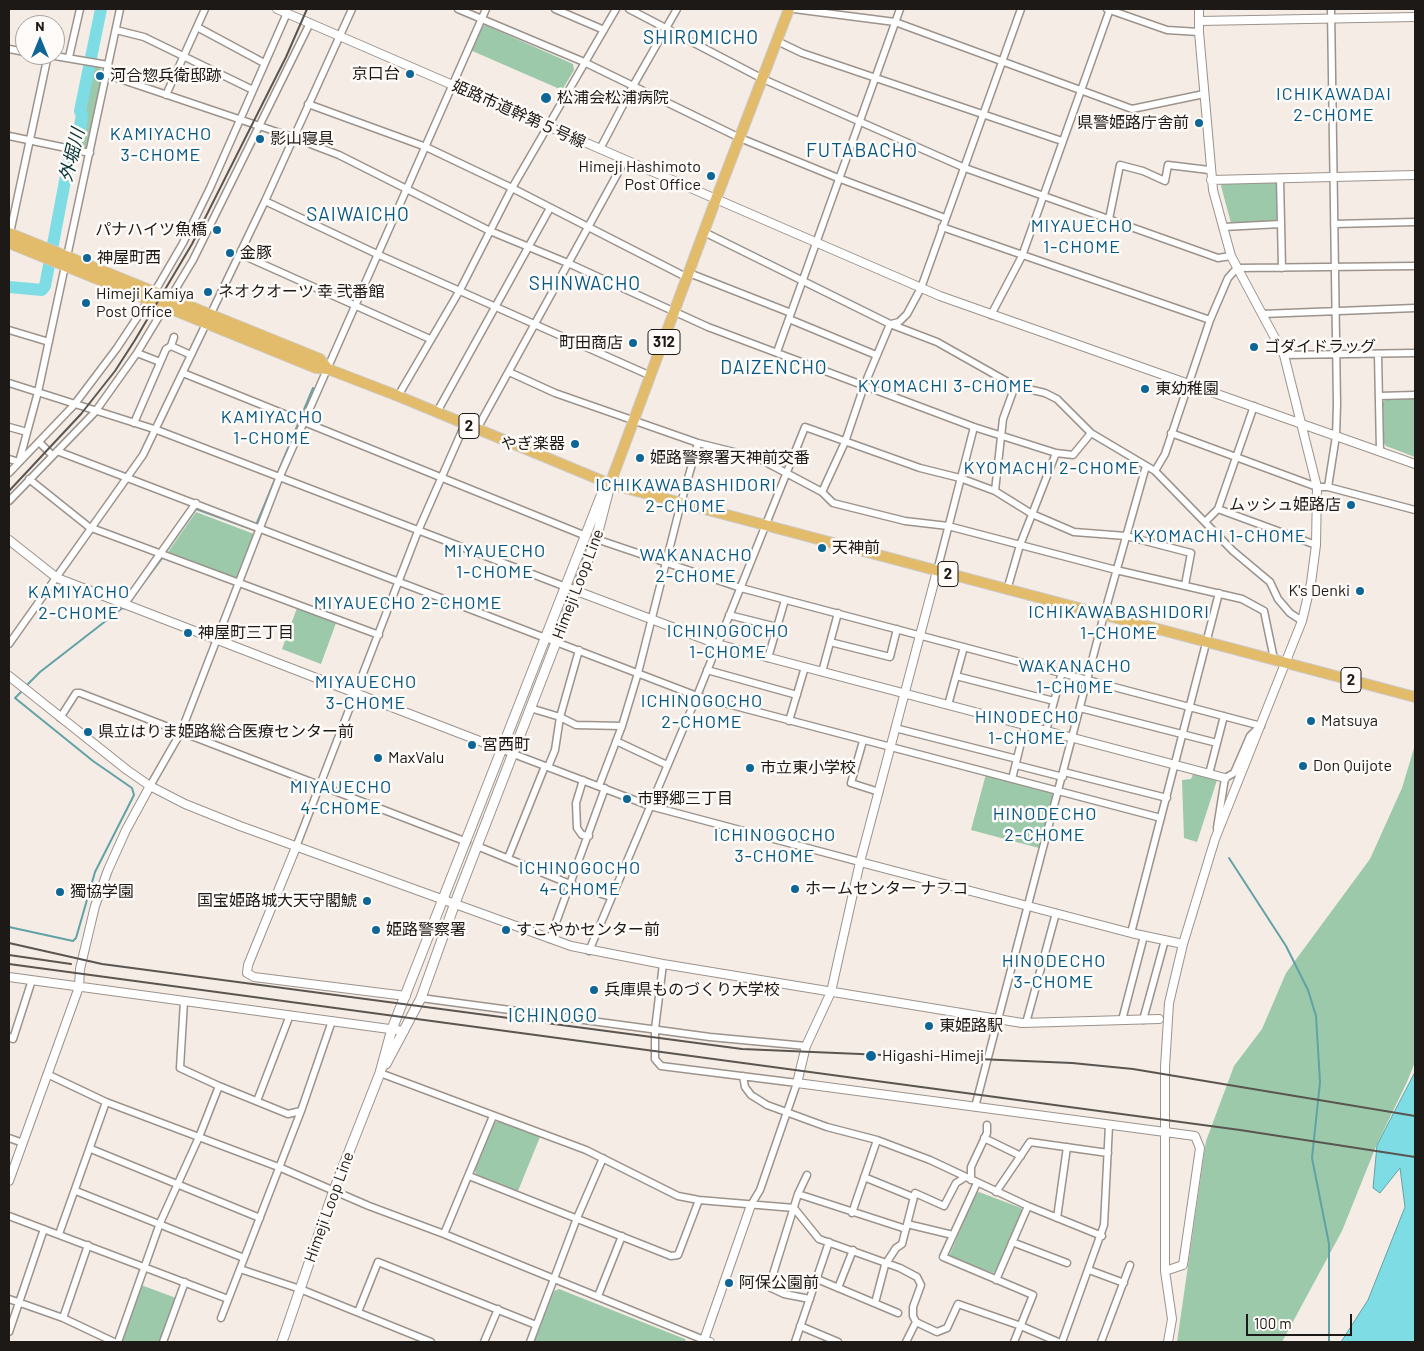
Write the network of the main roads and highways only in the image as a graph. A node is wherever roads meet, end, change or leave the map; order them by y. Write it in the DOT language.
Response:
graph roads {
  1 [pos="790,9"];
  2 [pos="9,236"];
  3 [pos="610,484"];
  4 [pos="1415,698"];
  5 [pos="380,1073"];
  6 [pos="282,1342"];
  1 -- 3 [label="highway, 312"];
  2 -- 3 [label="highway, 2"];
  3 -- 4 [label="highway, 2"];
  3 -- 5 [label="main road, Himeji Loop Line"];
  3 -- 5 [label="main road, Himeji Loop Line"];
  5 -- 6 [label="main road, Himeji Loop Line"];
}
